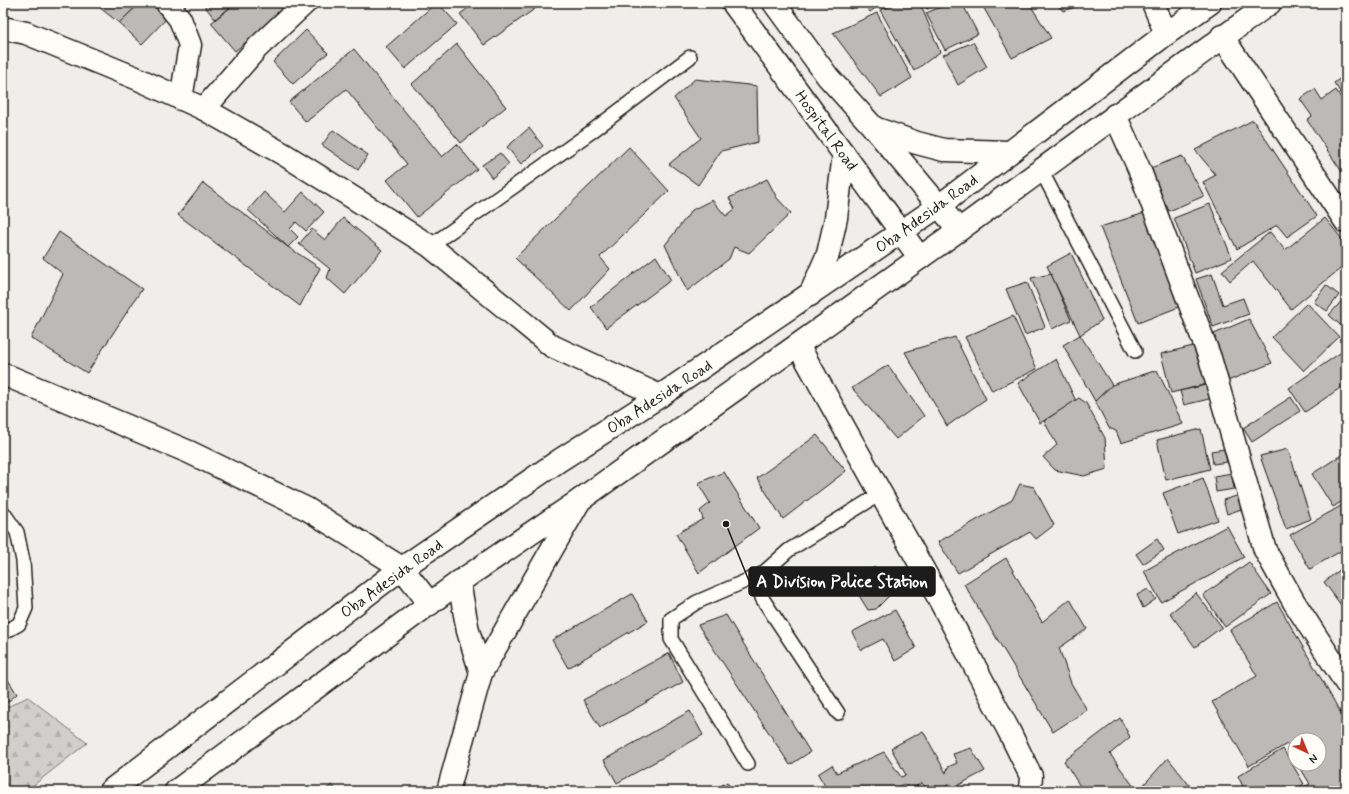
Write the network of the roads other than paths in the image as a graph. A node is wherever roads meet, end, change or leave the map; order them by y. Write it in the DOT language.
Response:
graph roads {
  1 [pos="167,3"];
  2 [pos="305,3"];
  3 [pos="733,3"];
  4 [pos="774,3"];
  5 [pos="1153,3"];
  6 [pos="1210,3"];
  7 [pos="1270,3"];
  8 [pos="3,28"];
  9 [pos="1166,34"];
  10 [pos="1222,36"];
  11 [pos="690,57"];
  12 [pos="181,99"];
  13 [pos="204,109"];
  14 [pos="1115,115"];
  15 [pos="874,128"];
  16 [pos="1009,152"];
  17 [pos="844,154"];
  18 [pos="1041,170"];
  19 [pos="939,206"];
  20 [pos="1346,222"];
  21 [pos="960,230"];
  22 [pos="900,232"];
  23 [pos="430,246"];
  24 [pos="920,258"];
  25 [pos="810,295"];
  26 [pos="798,345"];
  27 [pos="1135,351"];
  28 [pos="3,374"];
  29 [pos="660,396"];
  30 [pos="880,494"];
  31 [pos="580,500"];
  32 [pos="3,512"];
  33 [pos="402,568"];
  34 [pos="762,574"];
  35 [pos="459,582"];
  36 [pos="430,604"];
  37 [pos="3,632"];
  38 [pos="481,673"];
  39 [pos="1346,683"];
  40 [pos="838,713"];
  41 [pos="748,764"];
  42 [pos="110,791"];
  43 [pos="176,791"];
  44 [pos="448,791"];
  45 [pos="1030,791"];
  1 -- 12 [label="street"];
  2 -- 13 [label="street"];
  3 -- 17 [label="street, Hospital Road"];
  4 -- 15 [label="street, Hospital Road"];
  5 -- 9 [label="street"];
  6 -- 9 [label="street, Oba Adesida Road"];
  7 -- 10 [label="street, Oba Adesida Road"];
  8 -- 12 [label="street"];
  9 -- 16 [label="street, Oba Adesida Road"];
  10 -- 14 [label="street, Oba Adesida Road"];
  10 -- 20 [label="street"];
  11 -- 23 [label="lane"];
  12 -- 13 [label="street"];
  13 -- 23 [label="street"];
  14 -- 18 [label="street, Oba Adesida Road"];
  14 -- 39 [label="street"];
  15 -- 16 [label="street"];
  15 -- 19 [label="street, Hospital Road"];
  16 -- 19 [label="street, Oba Adesida Road"];
  17 -- 22 [label="street, Hospital Road"];
  17 -- 25 [label="street"];
  18 -- 21 [label="street, Oba Adesida Road"];
  18 -- 27 [label="lane"];
  19 -- 21 [label="street, Hospital Road"];
  19 -- 22 [label="street, Oba Adesida Road"];
  21 -- 24 [label="street, Oba Adesida Road"];
  22 -- 24 [label="street, Hospital Road"];
  22 -- 25 [label="street, Oba Adesida Road"];
  23 -- 29 [label="street"];
  24 -- 26 [label="street, Oba Adesida Road"];
  25 -- 29 [label="street, Oba Adesida Road"];
  26 -- 30 [label="street"];
  26 -- 31 [label="street, Oba Adesida Road"];
  28 -- 33 [label="street"];
  29 -- 33 [label="street, Oba Adesida Road"];
  30 -- 34 [label="lane"];
  30 -- 45 [label="street"];
  31 -- 35 [label="street, Oba Adesida Road"];
  31 -- 38 [label="street"];
  32 -- 37 [label="lane"];
  33 -- 36 [label="street"];
  33 -- 42 [label="street, Oba Adesida Road"];
  34 -- 40 [label="lane"];
  34 -- 41 [label="lane"];
  35 -- 36 [label="street, Oba Adesida Road"];
  35 -- 38 [label="street"];
  36 -- 43 [label="street, Oba Adesida Road"];
  38 -- 44 [label="street"];
}
